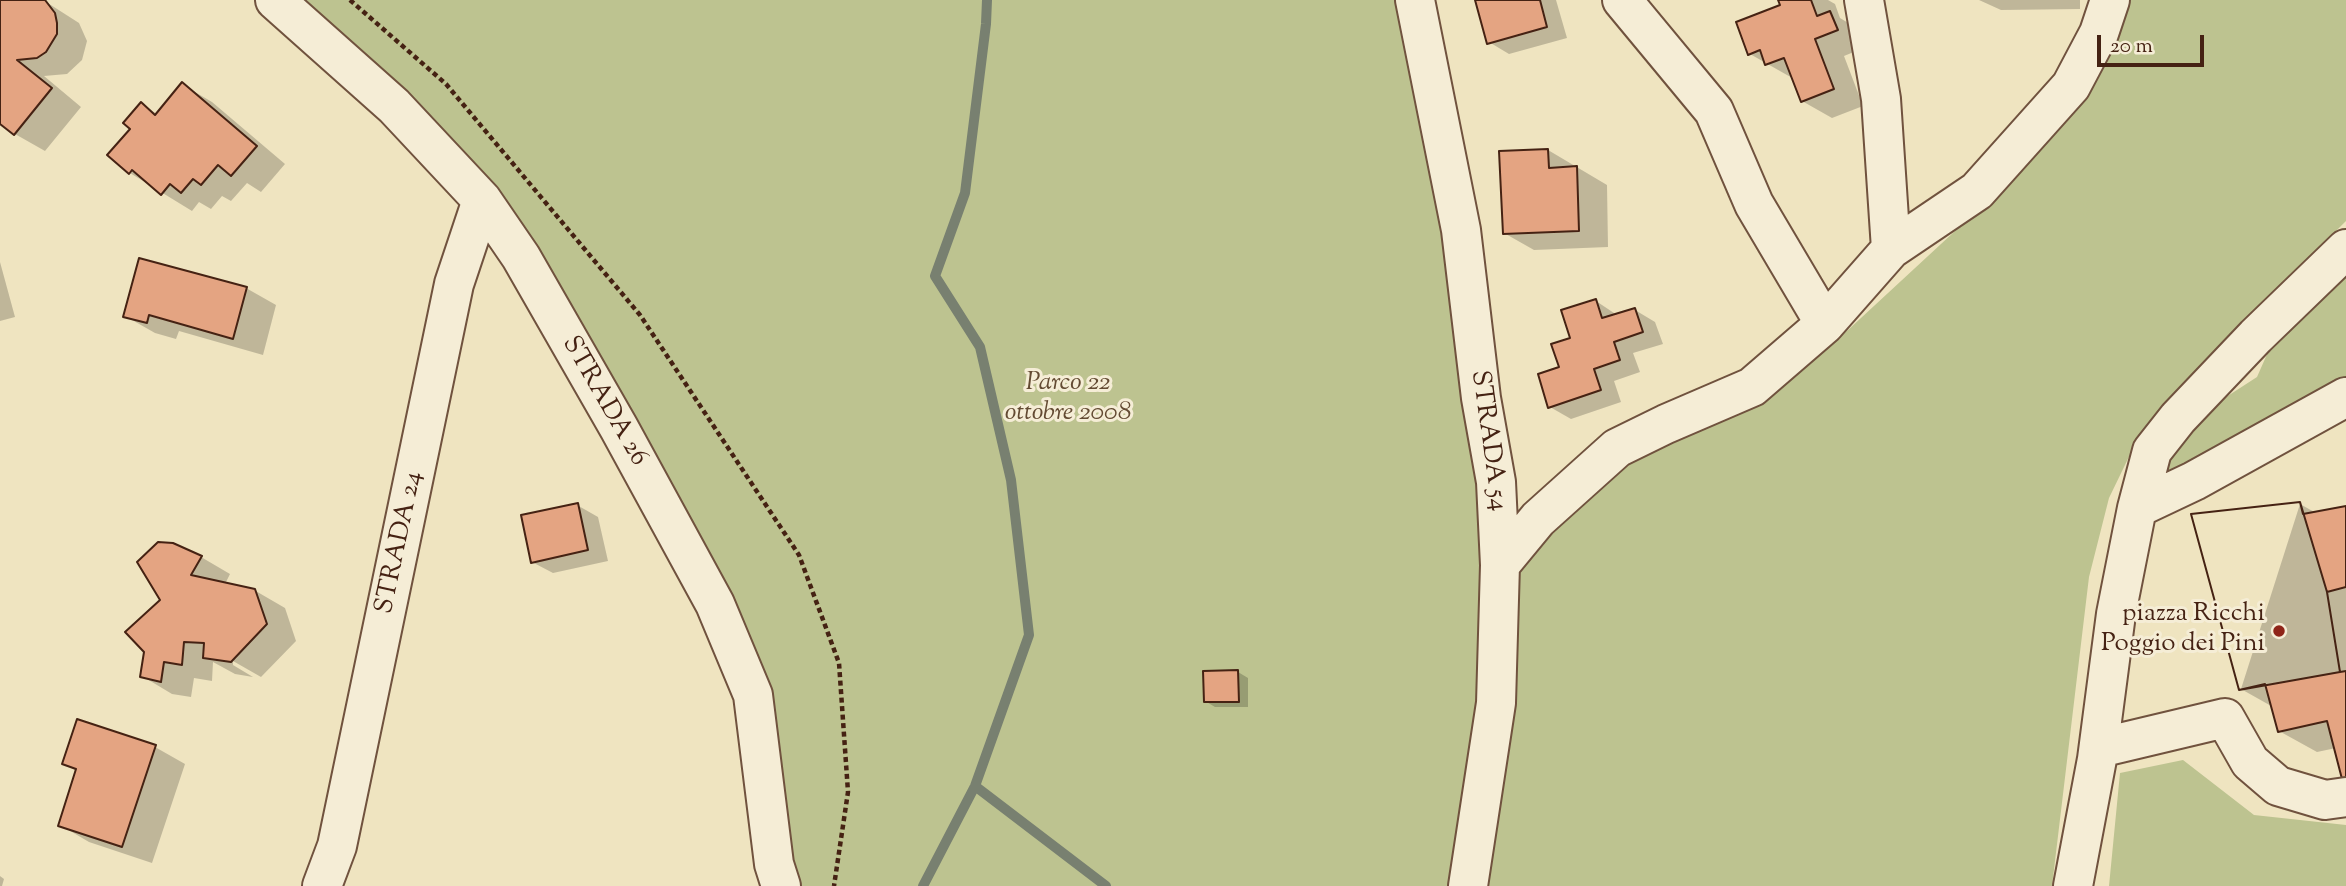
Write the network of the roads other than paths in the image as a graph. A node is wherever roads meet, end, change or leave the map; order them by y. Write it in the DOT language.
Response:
graph roads {
  1 [pos="275,0"];
  2 [pos="1415,0"];
  3 [pos="1622,0"];
  4 [pos="1864,0"];
  5 [pos="2110,0"];
  6 [pos="482,200"];
  7 [pos="1891,249"];
  8 [pos="2346,249"];
  9 [pos="1825,324"];
  10 [pos="2346,397"];
  11 [pos="2137,508"];
  12 [pos="1500,565"];
  13 [pos="2099,748"];
  14 [pos="2346,797"];
  15 [pos="322,886"];
  16 [pos="780,886"];
  17 [pos="1468,886"];
  18 [pos="2073,886"];
  1 -- 6 [label="street, STRADA 26"];
  2 -- 12 [label="street, STRADA 54"];
  3 -- 9 [label="street"];
  4 -- 7 [label="street"];
  5 -- 7 [label="street"];
  6 -- 15 [label="street, STRADA 24"];
  6 -- 16 [label="street, STRADA 26"];
  7 -- 9 [label="street"];
  8 -- 11 [label="street"];
  9 -- 12 [label="street"];
  10 -- 11 [label="street"];
  11 -- 13 [label="street"];
  12 -- 17 [label="street, STRADA 54"];
  13 -- 14 [label="street"];
  13 -- 18 [label="street"];
}
